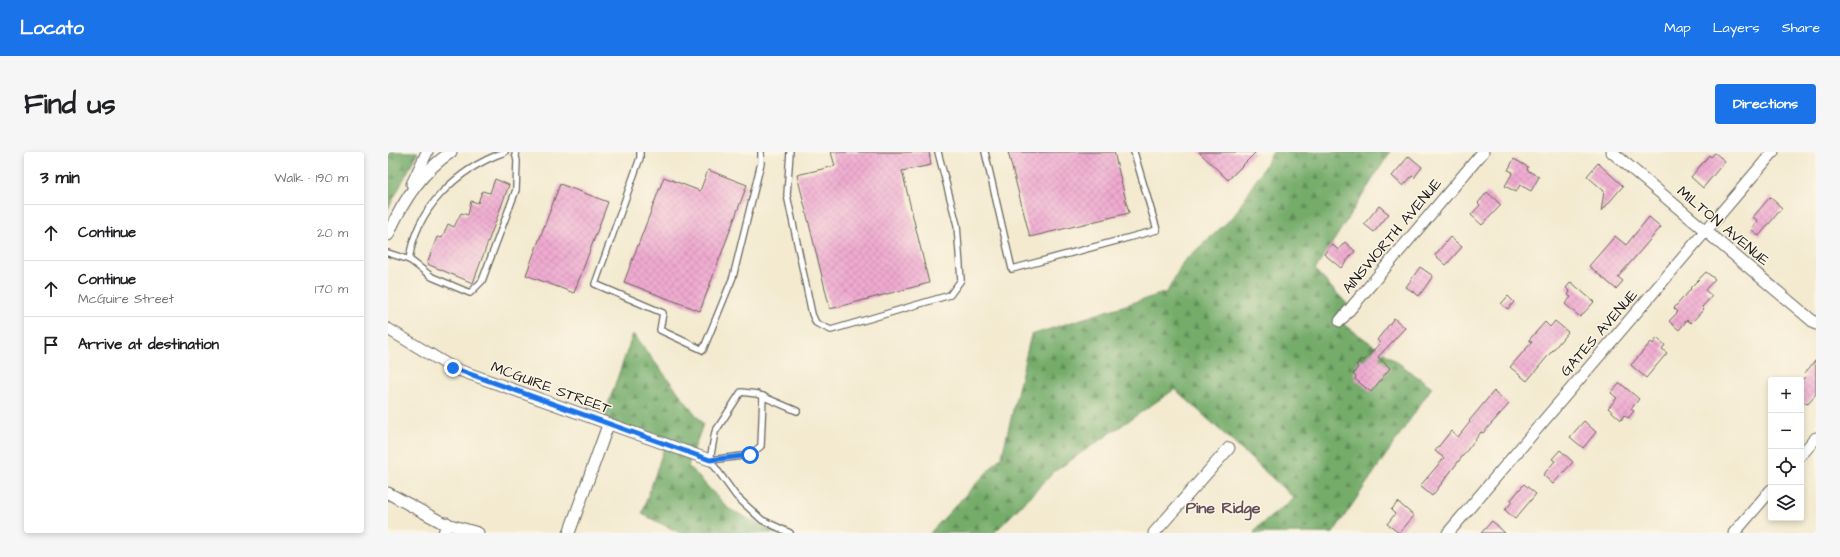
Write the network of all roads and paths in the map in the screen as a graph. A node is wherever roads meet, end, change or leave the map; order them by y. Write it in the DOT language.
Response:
graph roads {
  1 [pos="427,152"];
  2 [pos="451,152"];
  3 [pos="505,152"];
  4 [pos="515,152"];
  5 [pos="640,152"];
  6 [pos="761,152"];
  7 [pos="790,152"];
  8 [pos="938,152"];
  9 [pos="985,152"];
  10 [pos="1134,152"];
  11 [pos="1483,152"];
  12 [pos="1612,152"];
  13 [pos="1773,152"];
  14 [pos="396,217"];
  15 [pos="1706,232"];
  16 [pos="388,234"];
  17 [pos="388,253"];
  18 [pos="409,260"];
  19 [pos="1340,321"];
  20 [pos="1816,324"];
  21 [pos="388,329"];
  22 [pos="763,396"];
  23 [pos="797,411"];
  24 [pos="608,425"];
  25 [pos="1816,438"];
  26 [pos="1229,448"];
  27 [pos="1804,452"];
  28 [pos="710,460"];
  29 [pos="388,493"];
  30 [pos="1768,493"];
  31 [pos="445,528"];
  32 [pos="478,533"];
  33 [pos="569,533"];
  34 [pos="790,533"];
  35 [pos="1154,533"];
  36 [pos="1448,533"];
  37 [pos="1734,533"];
  1 -- 14 [label="street"];
  2 -- 14 [label="street"];
  3 -- 18 [label="lane"];
  4 -- 18 [label="lane"];
  5 -- 6 [label="lane"];
  7 -- 8 [label="lane"];
  9 -- 10 [label="lane"];
  11 -- 19 [label="street, AINSWORTH AVENUE"];
  12 -- 15 [label="street, MILTON AVENUE"];
  13 -- 15 [label="street, GATES AVENUE"];
  14 -- 16 [label="street"];
  15 -- 20 [label="street, MILTON AVENUE"];
  15 -- 36 [label="street, GATES AVENUE"];
  17 -- 18 [label="lane"];
  21 -- 24 [label="street, MCGUIRE STREET"];
  22 -- 23 [label="lane"];
  22 -- 28 [label="lane"];
  22 -- 28 [label="lane"];
  24 -- 28 [label="street, MCGUIRE STREET"];
  24 -- 33 [label="street"];
  25 -- 27 [label="street"];
  26 -- 35 [label="street"];
  28 -- 34 [label="lane"];
  29 -- 31 [label="street"];
  30 -- 37 [label="street"];
  31 -- 32 [label="street"];
}
